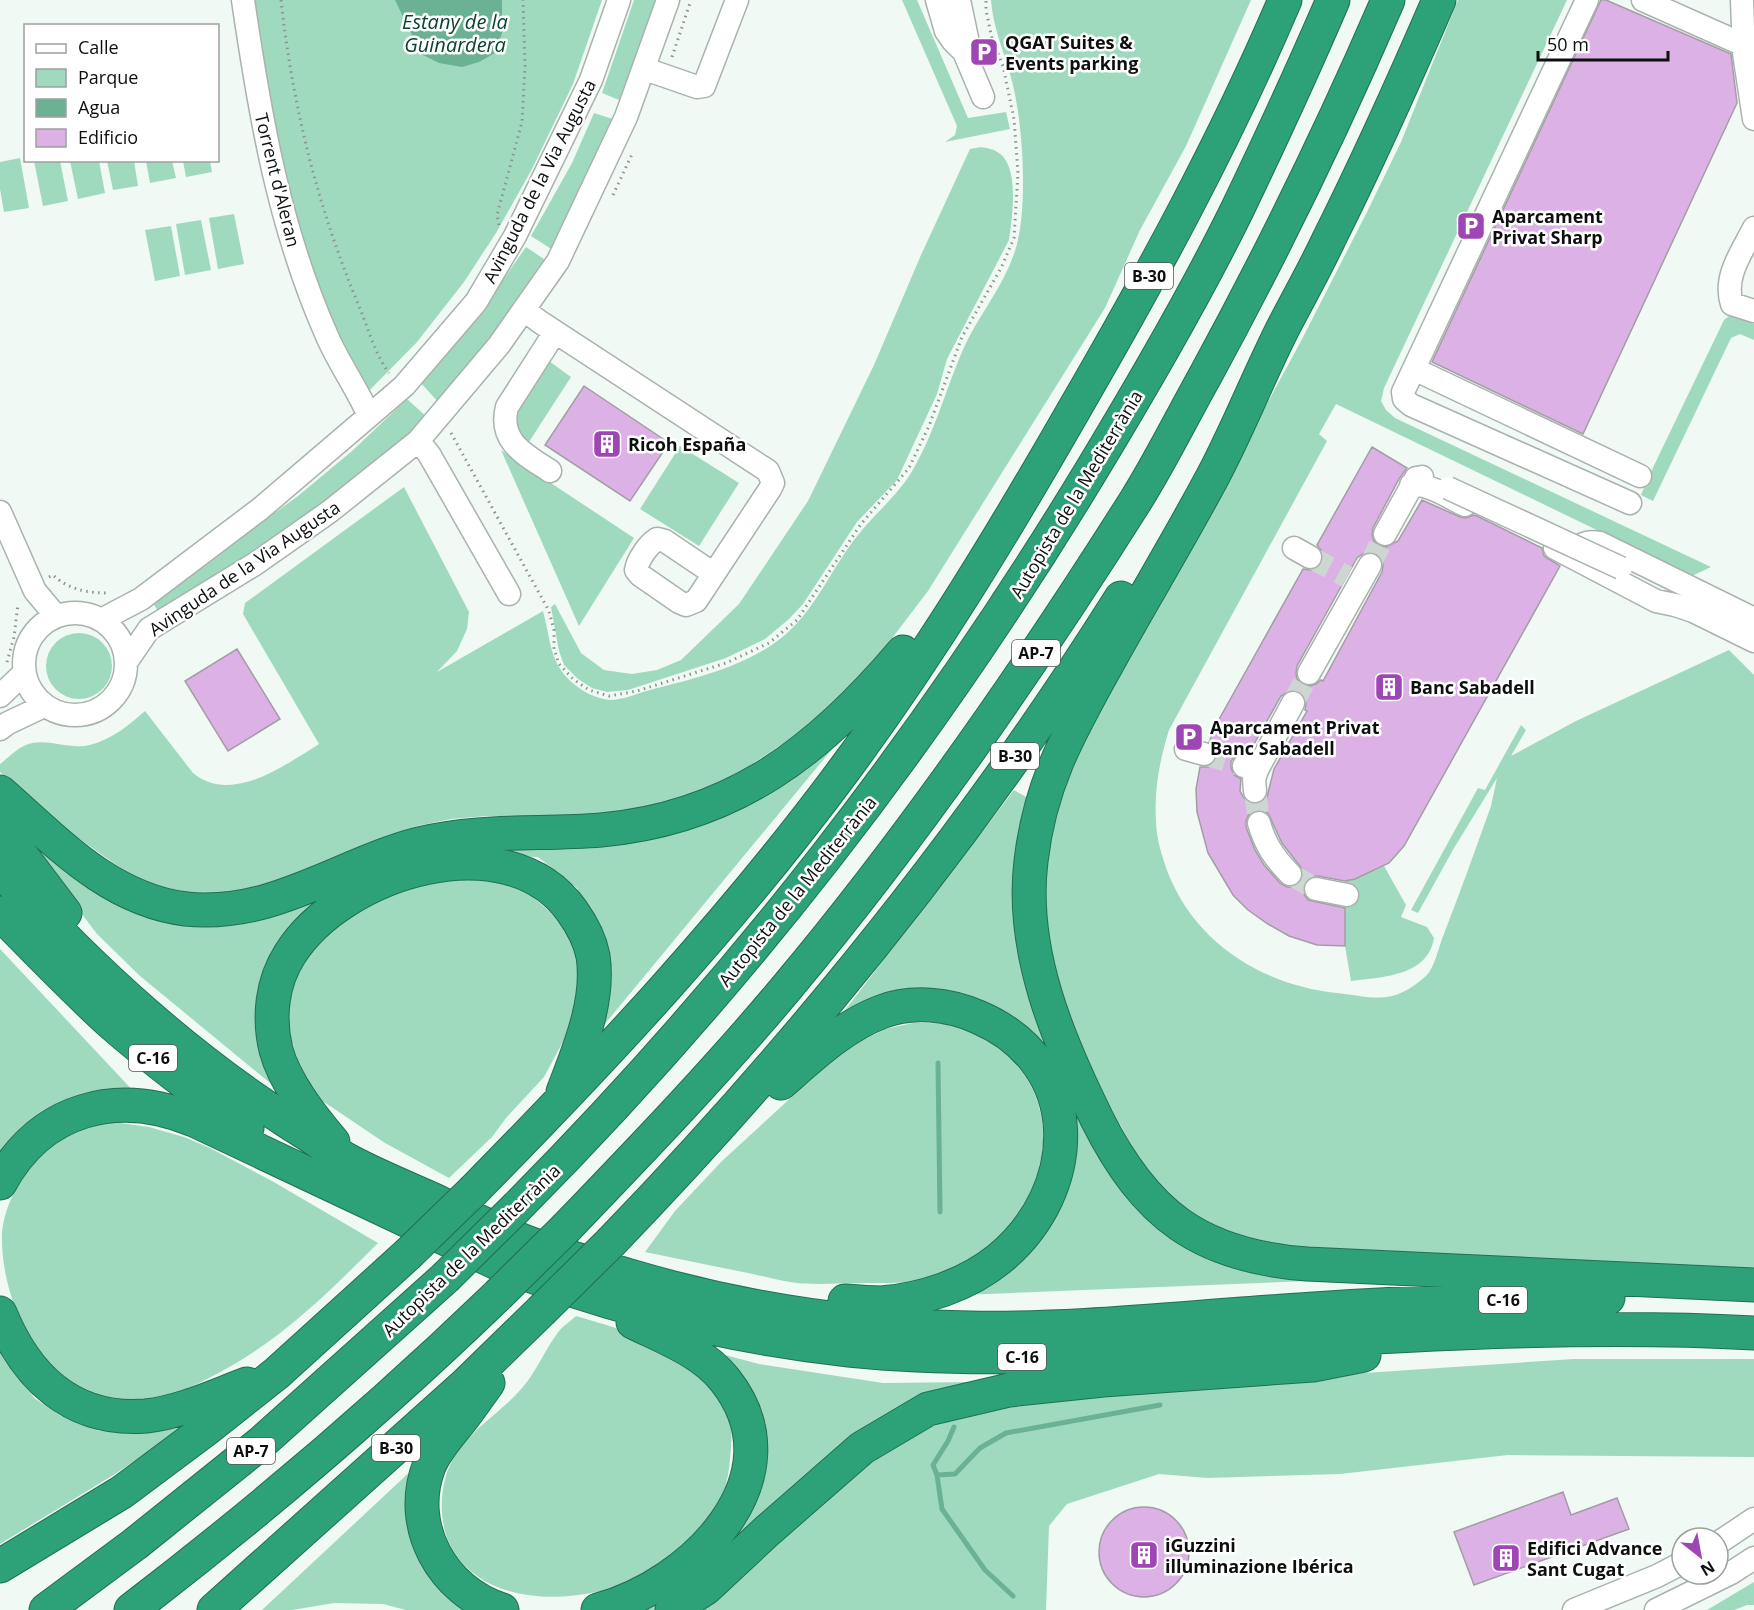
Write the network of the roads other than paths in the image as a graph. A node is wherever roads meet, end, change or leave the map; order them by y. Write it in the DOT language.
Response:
graph roads {
  1 [pos="243,0"];
  2 [pos="619,0"];
  3 [pos="669,0"];
  4 [pos="737,0"];
  5 [pos="937,0"];
  6 [pos="959,0"];
  7 [pos="1285,0"];
  8 [pos="1333,0"];
  9 [pos="1388,0"];
  10 [pos="1439,0"];
  11 [pos="1587,0"];
  12 [pos="1643,0"];
  13 [pos="1742,0"];
  14 [pos="1667,5"];
  15 [pos="1744,45"];
  16 [pos="964,52"];
  17 [pos="645,69"];
  18 [pos="983,97"];
  19 [pos="1754,118"];
  20 [pos="1754,228"];
  21 [pos="524,310"];
  22 [pos="1754,311"];
  23 [pos="1282,329"];
  24 [pos="555,332"];
  25 [pos="1414,369"];
  26 [pos="365,408"];
  27 [pos="418,441"];
  28 [pos="1047,457"];
  29 [pos="550,471"];
  30 [pos="1640,476"];
  31 [pos="1411,485"];
  32 [pos="1629,503"];
  33 [pos="0,512"];
  34 [pos="1385,534"];
  35 [pos="1553,547"];
  36 [pos="714,574"];
  37 [pos="1359,575"];
  38 [pos="34,588"];
  39 [pos="509,594"];
  40 [pos="1693,611"];
  41 [pos="56,616"];
  42 [pos="1754,619"];
  43 [pos="101,620"];
  44 [pos="31,637"];
  45 [pos="1754,641"];
  46 [pos="127,661"];
  47 [pos="15,669"];
  48 [pos="1309,673"];
  49 [pos="0,696"];
  50 [pos="1293,703"];
  51 [pos="44,706"];
  52 [pos="0,729"];
  53 [pos="1252,776"];
  54 [pos="0,792"];
  55 [pos="1259,823"];
  56 [pos="6,850"];
  57 [pos="1290,874"];
  58 [pos="0,912"];
  59 [pos="558,1105"];
  60 [pos="700,1149"];
  61 [pos="337,1171"];
  62 [pos="0,1184"];
  63 [pos="628,1277"];
  64 [pos="1754,1285"];
  65 [pos="573,1292"];
  66 [pos="1754,1301"];
  67 [pos="0,1313"];
  68 [pos="538,1315"];
  69 [pos="1478,1333"];
  70 [pos="1754,1333"];
  71 [pos="277,1373"];
  72 [pos="1754,1520"];
  73 [pos="1730,1535"];
  74 [pos="1754,1558"];
  75 [pos="0,1566"];
  76 [pos="1670,1569"];
  77 [pos="248,1581"];
  78 [pos="706,1588"];
  79 [pos="46,1610"];
  80 [pos="131,1610"];
  81 [pos="214,1610"];
  82 [pos="229,1610"];
  83 [pos="502,1610"];
  84 [pos="598,1610"];
  85 [pos="672,1610"];
  86 [pos="679,1610"];
  87 [pos="1574,1610"];
  88 [pos="1656,1610"];
  1 -- 26 [label="street, Torrent d'Aleran"];
  2 -- 26 [label="street, Avinguda de la Via Augusta"];
  3 -- 17 [label="street, Avinguda de la Via Augusta"];
  4 -- 17 [label="street"];
  5 -- 16 [label="street"];
  6 -- 16 [label="street"];
  7 -- 28 [label="highway, B-30"];
  8 -- 79 [label="highway, Autopista de la Mediterrània / AP-7, bridge"];
  9 -- 80 [label="highway, AP-7, bridge"];
  10 -- 23 [label="highway, B-30"];
  11 -- 25 [label="street"];
  12 -- 14 [label="street"];
  13 -- 15 [label="street"];
  14 -- 15 [label="street"];
  15 -- 19 [label="street"];
  16 -- 18 [label="street"];
  17 -- 21 [label="street, Avinguda de la Via Augusta"];
  20 -- 22 [label="street"];
  21 -- 24 [label="street"];
  21 -- 27 [label="street, Avinguda de la Via Augusta"];
  23 -- 60 [label="highway, B-30"];
  23 -- 64 [label="highway"];
  24 -- 29 [label="street"];
  24 -- 36 [label="street"];
  25 -- 30 [label="street"];
  25 -- 32 [label="street"];
  26 -- 43 [label="street, Avinguda de la Via Augusta"];
  27 -- 39 [label="street"];
  27 -- 46 [label="street, Avinguda de la Via Augusta"];
  28 -- 54 [label="highway"];
  28 -- 59 [label="highway, B-30"];
  31 -- 34 [label="street"];
  31 -- 35 [label="street"];
  31 -- 40 [label="street, bridge"];
  33 -- 38 [label="street"];
  35 -- 40 [label="street"];
  35 -- 42 [label="street"];
  37 -- 48 [label="street"];
  38 -- 41 [label="street"];
  38 -- 44 [label="street"];
  40 -- 45 [label="street"];
  41 -- 43 [label="street"];
  41 -- 44 [label="street"];
  43 -- 46 [label="street"];
  44 -- 47 [label="street"];
  46 -- 51 [label="street"];
  47 -- 49 [label="street"];
  47 -- 51 [label="street"];
  50 -- 53 [label="street"];
  51 -- 52 [label="street"];
  55 -- 57 [label="street"];
  56 -- 61 [label="highway, C-16"];
  58 -- 61 [label="highway, C-16"];
  59 -- 61 [label="highway"];
  59 -- 71 [label="highway, B-30, bridge"];
  60 -- 63 [label="highway"];
  60 -- 68 [label="highway, B-30, bridge"];
  61 -- 62 [label="highway"];
  61 -- 63 [label="highway, C-16"];
  61 -- 65 [label="highway, C-16"];
  63 -- 66 [label="highway, C-16"];
  65 -- 69 [label="highway, C-16"];
  65 -- 84 [label="highway"];
  67 -- 71 [label="highway"];
  68 -- 77 [label="highway, B-30"];
  68 -- 83 [label="highway"];
  69 -- 70 [label="highway, C-16"];
  69 -- 78 [label="highway"];
  71 -- 75 [label="highway, B-30"];
  72 -- 73 [label="street"];
  74 -- 88 [label="street"];
  76 -- 87 [label="street"];
  77 -- 81 [label="highway, B-30"];
  77 -- 82 [label="highway"];
  78 -- 85 [label="highway"];
  78 -- 86 [label="highway"];
}
